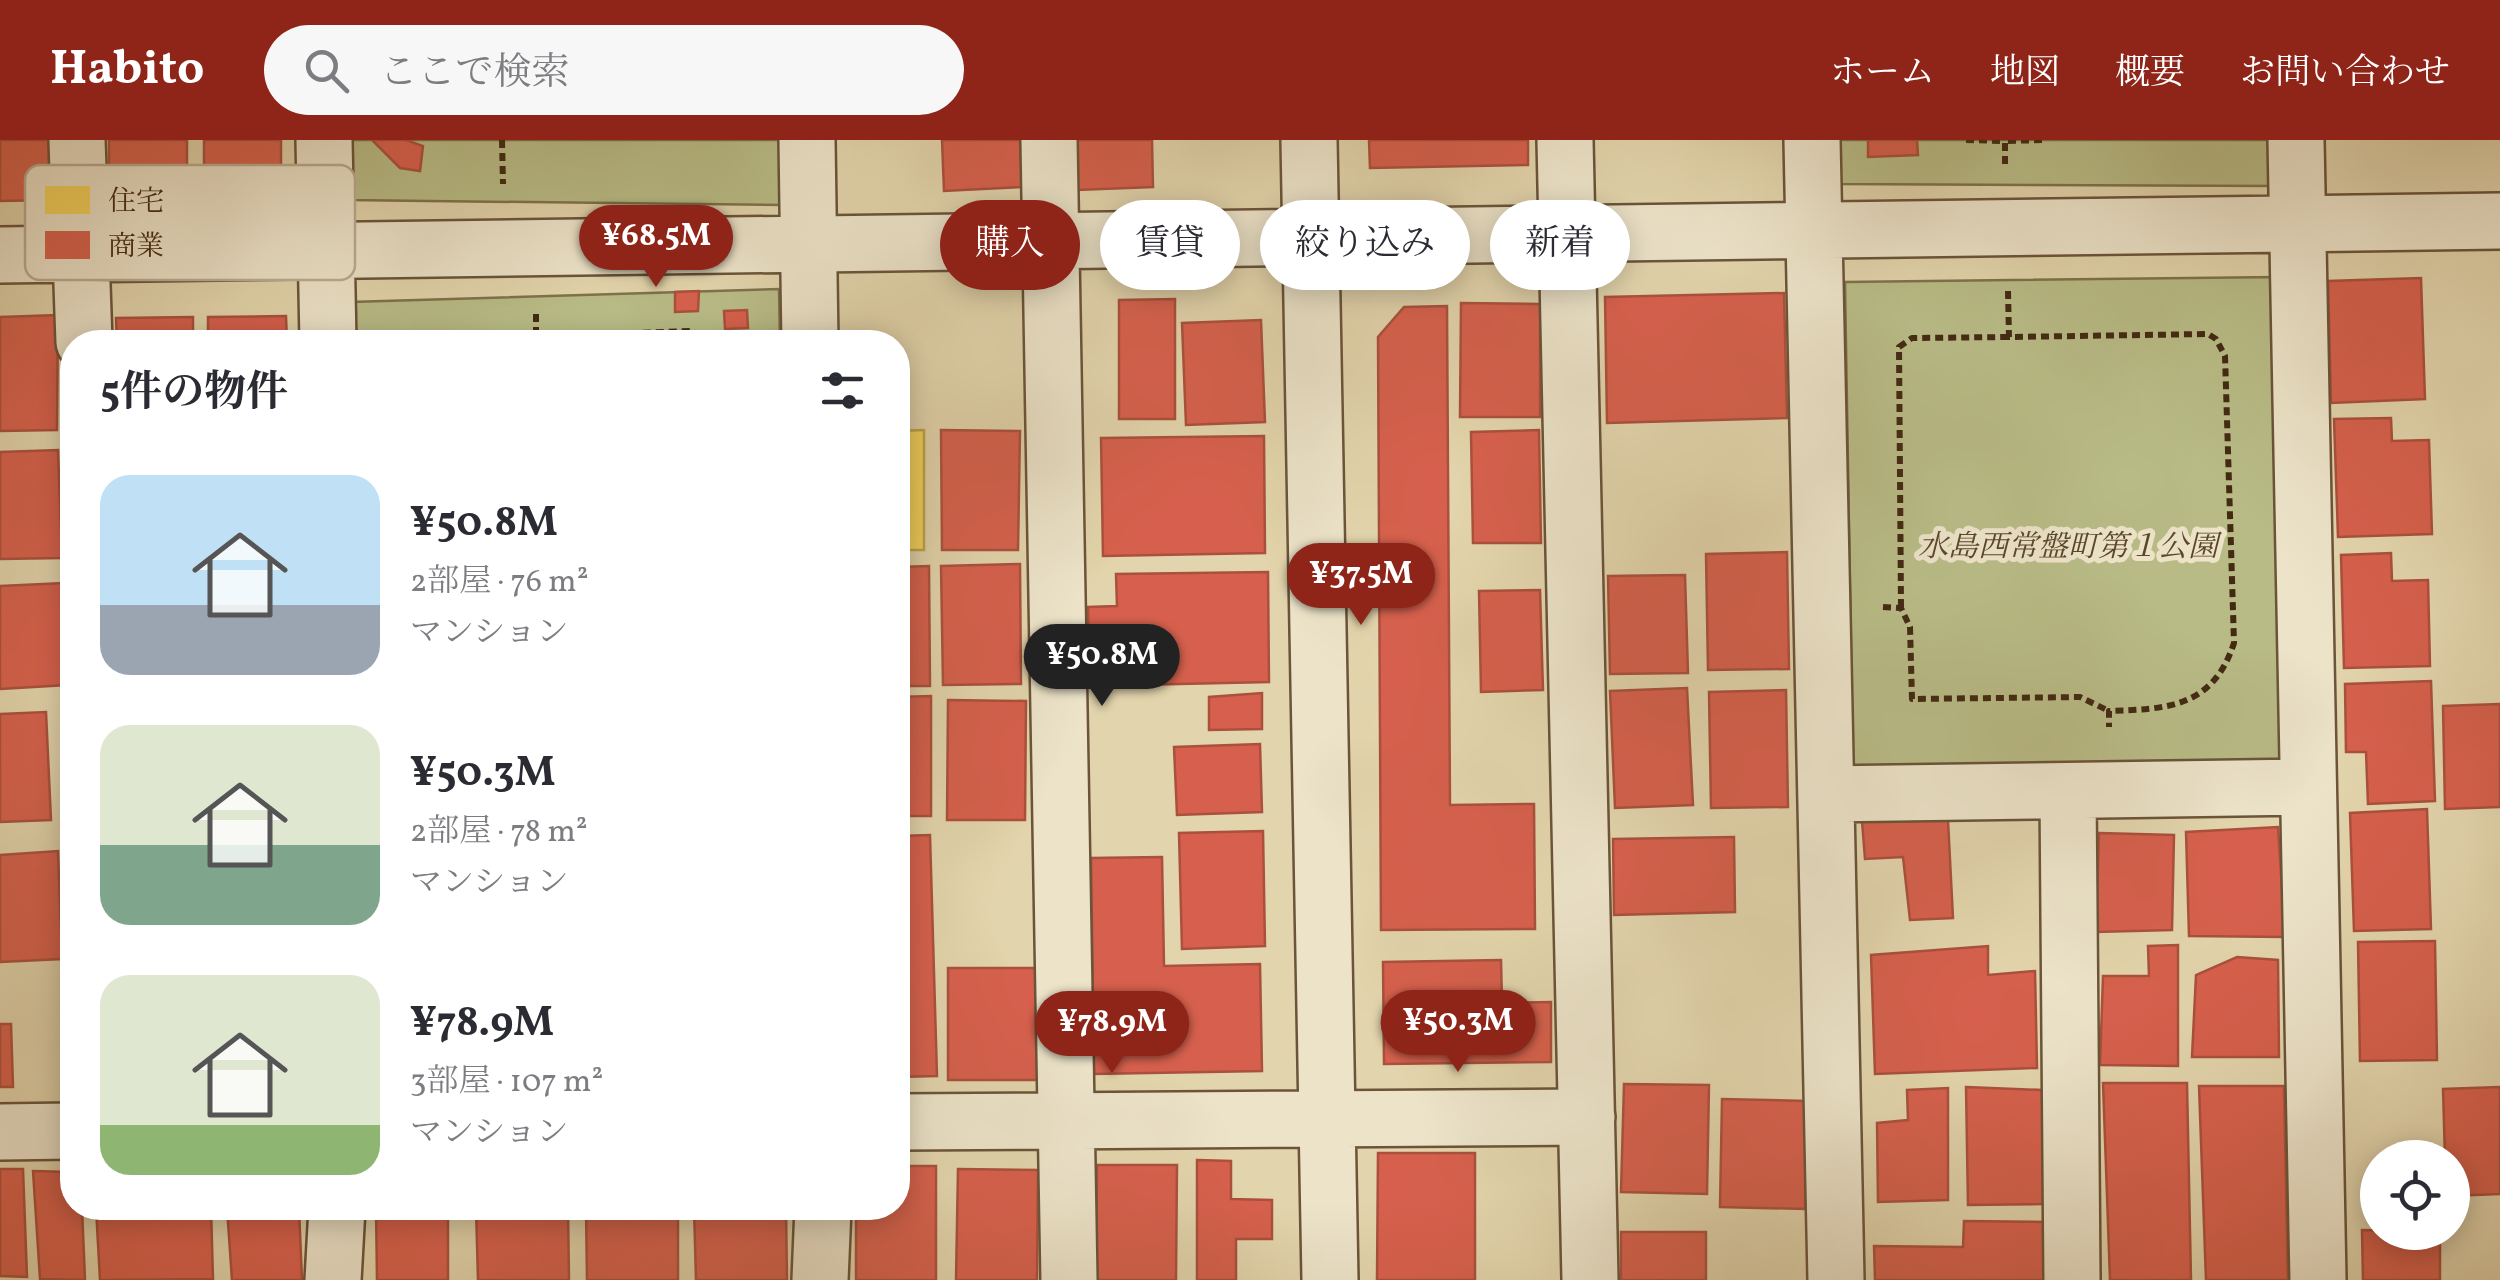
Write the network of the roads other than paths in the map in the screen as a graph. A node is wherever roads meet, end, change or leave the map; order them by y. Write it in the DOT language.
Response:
graph roads {
  1 [pos="76,140"];
  2 [pos="324,140"];
  3 [pos="807,140"];
  4 [pos="1049,140"];
  5 [pos="1308,140"];
  6 [pos="1566,140"];
  7 [pos="1812,140"];
  8 [pos="2296,140"];
  9 [pos="77,165"];
  10 [pos="324,165"];
  11 [pos="1051,200"];
  12 [pos="1310,200"];
  13 [pos="1567,200"];
  14 [pos="2500,221"];
  15 [pos="2299,224"];
  16 [pos="1814,232"];
  17 [pos="1630,235"];
  18 [pos="1260,240"];
  19 [pos="1080,242"];
  20 [pos="940,243"];
  21 [pos="808,245"];
  22 [pos="355,251"];
  23 [pos="81,280"];
  24 [pos="327,280"];
  25 [pos="1053,290"];
  26 [pos="1312,290"];
  27 [pos="1568,290"];
  28 [pos="83,330"];
  29 [pos="328,330"];
  30 [pos="810,330"];
  31 [pos="2306,787"];
  32 [pos="2088,792"];
  33 [pos="1826,794"];
  34 [pos="1328,1118"];
  35 [pos="1587,1118"];
  36 [pos="1066,1119"];
  37 [pos="910,1122"];
  38 [pos="60,1131"];
  39 [pos="0,1132"];
  40 [pos="336,1220"];
  41 [pos="822,1220"];
  42 [pos="333,1280"];
  43 [pos="820,1280"];
  44 [pos="1069,1280"];
  45 [pos="1330,1280"];
  46 [pos="1590,1280"];
  47 [pos="1836,1280"];
  48 [pos="2072,1280"];
  49 [pos="2318,1280"];
  1 -- 9 [label="street"];
  2 -- 10 [label="street"];
  3 -- 21 [label="street"];
  4 -- 11 [label="street"];
  5 -- 12 [label="street"];
  6 -- 13 [label="street"];
  7 -- 16 [label="street"];
  8 -- 15 [label="street"];
  14 -- 15 [label="street"];
  15 -- 16 [label="street"];
  15 -- 31 [label="street"];
  16 -- 17 [label="street"];
  16 -- 33 [label="street"];
  18 -- 19 [label="street"];
  20 -- 21 [label="street"];
  21 -- 22 [label="street"];
  21 -- 30 [label="street"];
  23 -- 28 [label="street"];
  24 -- 29 [label="street"];
  25 -- 36 [label="street"];
  26 -- 34 [label="street"];
  27 -- 35 [label="street"];
  31 -- 32 [label="street"];
  31 -- 49 [label="street"];
  32 -- 33 [label="street"];
  32 -- 48 [label="street"];
  33 -- 47 [label="street"];
  34 -- 35 [label="street"];
  34 -- 36 [label="street"];
  34 -- 45 [label="street"];
  35 -- 46 [label="street"];
  36 -- 37 [label="street"];
  36 -- 44 [label="street"];
  38 -- 39 [label="street"];
  40 -- 42 [label="street"];
  41 -- 43 [label="street"];
}
